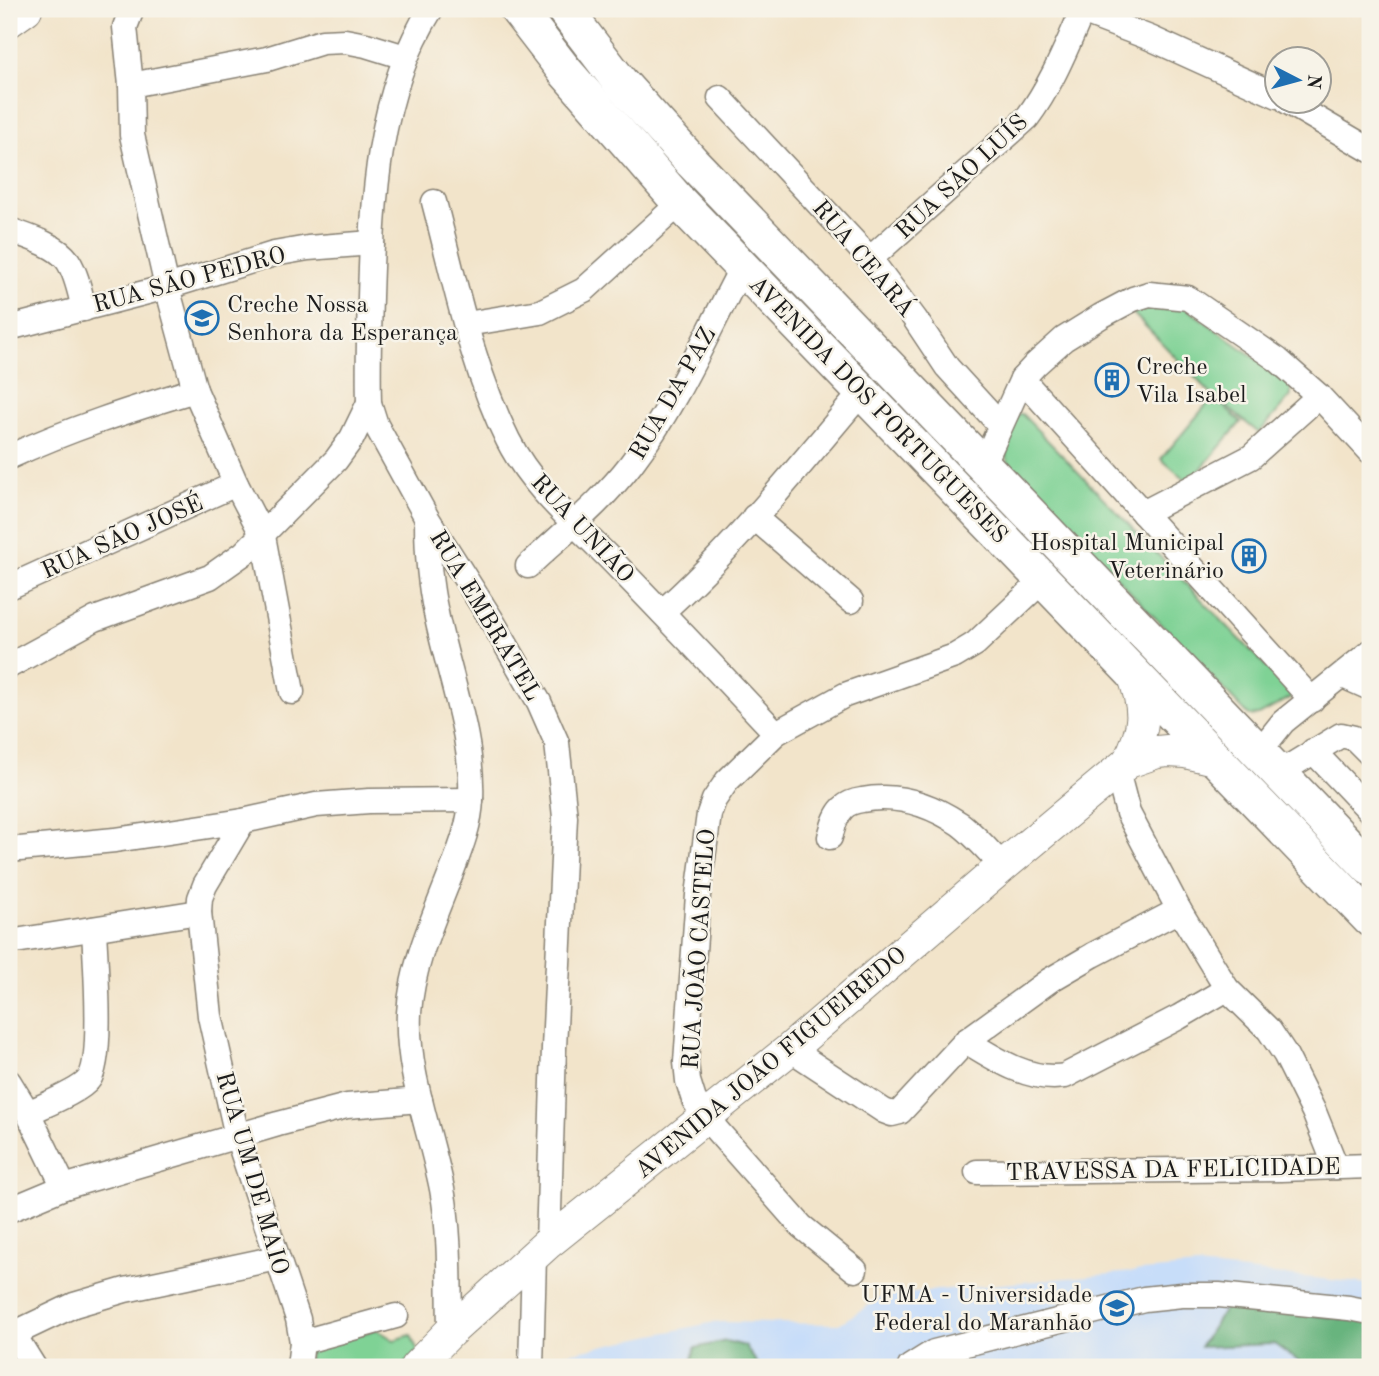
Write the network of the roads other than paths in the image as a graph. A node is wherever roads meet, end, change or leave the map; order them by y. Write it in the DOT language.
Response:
graph roads {
  1 [pos="26,9"];
  2 [pos="132,9"];
  3 [pos="431,9"];
  4 [pos="516,9"];
  5 [pos="564,9"];
  6 [pos="1078,10"];
  7 [pos="9,21"];
  8 [pos="405,57"];
  9 [pos="131,85"];
  10 [pos="1264,90"];
  11 [pos="720,98"];
  12 [pos="1312,116"];
  13 [pos="1370,150"];
  14 [pos="434,202"];
  15 [pos="680,203"];
  16 [pos="9,229"];
  17 [pos="372,243"];
  18 [pos="870,260"];
  19 [pos="742,268"];
  20 [pos="167,286"];
  21 [pos="84,309"];
  22 [pos="791,318"];
  23 [pos="466,324"];
  24 [pos="9,328"];
  25 [pos="1022,379"];
  26 [pos="195,390"];
  27 [pos="862,392"];
  28 [pos="1319,396"];
  29 [pos="369,403"];
  30 [pos="928,407"];
  31 [pos="1000,425"];
  32 [pos="1370,451"];
  33 [pos="9,457"];
  34 [pos="983,465"];
  35 [pos="236,484"];
  36 [pos="1143,513"];
  37 [pos="754,517"];
  38 [pos="427,518"];
  39 [pos="574,522"];
  40 [pos="263,536"];
  41 [pos="528,566"];
  42 [pos="1044,580"];
  43 [pos="9,587"];
  44 [pos="851,601"];
  45 [pos="662,612"];
  46 [pos="1370,652"];
  47 [pos="9,666"];
  48 [pos="1132,671"];
  49 [pos="1343,676"];
  50 [pos="1370,688"];
  51 [pos="292,691"];
  52 [pos="1312,700"];
  53 [pos="776,733"];
  54 [pos="1313,751"];
  55 [pos="1260,753"];
  56 [pos="1370,754"];
  57 [pos="1218,760"];
  58 [pos="1123,767"];
  59 [pos="471,800"];
  60 [pos="1370,811"];
  61 [pos="243,821"];
  62 [pos="830,838"];
  63 [pos="9,850"];
  64 [pos="1003,866"];
  65 [pos="1370,868"];
  66 [pos="1179,910"];
  67 [pos="199,912"];
  68 [pos="1370,919"];
  69 [pos="94,929"];
  70 [pos="9,942"];
  71 [pos="1227,989"];
  72 [pos="966,1041"];
  73 [pos="790,1049"];
  74 [pos="9,1082"];
  75 [pos="420,1100"];
  76 [pos="28,1113"];
  77 [pos="706,1118"];
  78 [pos="237,1136"];
  79 [pos="1370,1166"];
  80 [pos="1336,1167"];
  81 [pos="977,1172"];
  82 [pos="64,1187"];
  83 [pos="9,1210"];
  84 [pos="541,1250"];
  85 [pos="277,1258"];
  86 [pos="855,1270"];
  87 [pos="1370,1312"];
  88 [pos="396,1316"];
  89 [pos="450,1332"];
  90 [pos="10,1333"];
  91 [pos="297,1358"];
  92 [pos="34,1367"];
  93 [pos="416,1367"];
  94 [pos="531,1367"];
  95 [pos="909,1367"];
  1 -- 7 [label="main road"];
  2 -- 9 [label="street"];
  3 -- 8 [label="street, RUA EMBRATEL"];
  4 -- 15 [label="highway, AVENIDA DOS PORTUGUESES"];
  5 -- 30 [label="highway, AVENIDA DOS PORTUGUESES"];
  6 -- 10 [label="street"];
  6 -- 18 [label="street, RUA SÃO LUÍS"];
  8 -- 9 [label="street"];
  8 -- 17 [label="street, RUA EMBRATEL"];
  9 -- 20 [label="street"];
  11 -- 18 [label="street, RUA CEARÁ"];
  12 -- 13 [label="street"];
  14 -- 23 [label="street, RUA UNIÃO"];
  15 -- 19 [label="highway, AVENIDA DOS PORTUGUESES"];
  15 -- 23 [label="street"];
  16 -- 21 [label="street"];
  17 -- 20 [label="street, RUA SÃO PEDRO"];
  17 -- 29 [label="street, RUA EMBRATEL"];
  18 -- 31 [label="street, RUA CEARÁ"];
  19 -- 22 [label="highway, AVENIDA DOS PORTUGUESES"];
  19 -- 39 [label="street, RUA DA PAZ"];
  20 -- 21 [label="street, RUA SÃO PEDRO"];
  20 -- 26 [label="street"];
  21 -- 24 [label="street, RUA SÃO PEDRO"];
  22 -- 27 [label="highway, AVENIDA DOS PORTUGUESES"];
  22 -- 30 [label="highway"];
  23 -- 39 [label="street, RUA UNIÃO"];
  25 -- 28 [label="street"];
  25 -- 31 [label="street"];
  25 -- 36 [label="street"];
  26 -- 33 [label="street"];
  26 -- 35 [label="street"];
  27 -- 37 [label="street"];
  27 -- 42 [label="highway, AVENIDA DOS PORTUGUESES"];
  28 -- 32 [label="street"];
  28 -- 36 [label="street"];
  29 -- 38 [label="street, RUA EMBRATEL"];
  29 -- 40 [label="street"];
  30 -- 34 [label="highway, AVENIDA DOS PORTUGUESES"];
  31 -- 34 [label="street"];
  34 -- 55 [label="highway, AVENIDA DOS PORTUGUESES"];
  35 -- 40 [label="street"];
  35 -- 43 [label="street, RUA SÃO JOSÉ"];
  36 -- 52 [label="street"];
  37 -- 44 [label="street"];
  37 -- 45 [label="street"];
  38 -- 59 [label="street"];
  38 -- 84 [label="street, RUA EMBRATEL"];
  39 -- 41 [label="street, RUA DA PAZ"];
  39 -- 45 [label="street, RUA UNIÃO"];
  40 -- 47 [label="street"];
  40 -- 51 [label="street"];
  42 -- 48 [label="highway, AVENIDA DOS PORTUGUESES"];
  42 -- 53 [label="street, RUA JOÃO CASTELO"];
  45 -- 53 [label="street, RUA UNIÃO"];
  46 -- 49 [label="street"];
  48 -- 57 [label="highway, AVENIDA DOS PORTUGUESES"];
  48 -- 58 [label="main road, AVENIDA JOÃO FIGUEIREDO"];
  49 -- 50 [label="street"];
  49 -- 52 [label="street"];
  52 -- 55 [label="street"];
  53 -- 77 [label="street, RUA JOÃO CASTELO"];
  54 -- 55 [label="street"];
  54 -- 56 [label="street"];
  54 -- 60 [label="street"];
  55 -- 65 [label="highway, AVENIDA DOS PORTUGUESES"];
  57 -- 58 [label="main road, AVENIDA JOÃO FIGUEIREDO"];
  57 -- 68 [label="highway, AVENIDA DOS PORTUGUESES"];
  58 -- 64 [label="main road, AVENIDA JOÃO FIGUEIREDO"];
  58 -- 66 [label="street"];
  59 -- 61 [label="street"];
  59 -- 75 [label="street"];
  61 -- 63 [label="street"];
  61 -- 67 [label="street, RUA UM DE MAIO"];
  62 -- 64 [label="street"];
  64 -- 73 [label="main road, AVENIDA JOÃO FIGUEIREDO"];
  66 -- 71 [label="street"];
  66 -- 72 [label="street"];
  67 -- 69 [label="street"];
  67 -- 78 [label="street, RUA UM DE MAIO"];
  69 -- 70 [label="street"];
  69 -- 76 [label="street"];
  71 -- 72 [label="street"];
  71 -- 80 [label="street"];
  72 -- 73 [label="street"];
  73 -- 77 [label="main road, AVENIDA JOÃO FIGUEIREDO"];
  74 -- 76 [label="street"];
  75 -- 78 [label="street"];
  75 -- 89 [label="street"];
  76 -- 82 [label="street"];
  77 -- 84 [label="main road, AVENIDA JOÃO FIGUEIREDO"];
  77 -- 86 [label="street, RUA JOÃO CASTELO"];
  78 -- 82 [label="street"];
  78 -- 85 [label="street, RUA UM DE MAIO"];
  79 -- 80 [label="street, TRAVESSA DA FELICIDADE"];
  80 -- 81 [label="street, TRAVESSA DA FELICIDADE"];
  82 -- 83 [label="street"];
  84 -- 89 [label="main road, AVENIDA JOÃO FIGUEIREDO"];
  84 -- 94 [label="street, RUA EMBRATEL"];
  85 -- 90 [label="street"];
  85 -- 91 [label="street, RUA UM DE MAIO"];
  87 -- 95 [label="street"];
  88 -- 91 [label="street"];
  89 -- 93 [label="main road, AVENIDA JOÃO FIGUEIREDO"];
  90 -- 92 [label="street"];
}
